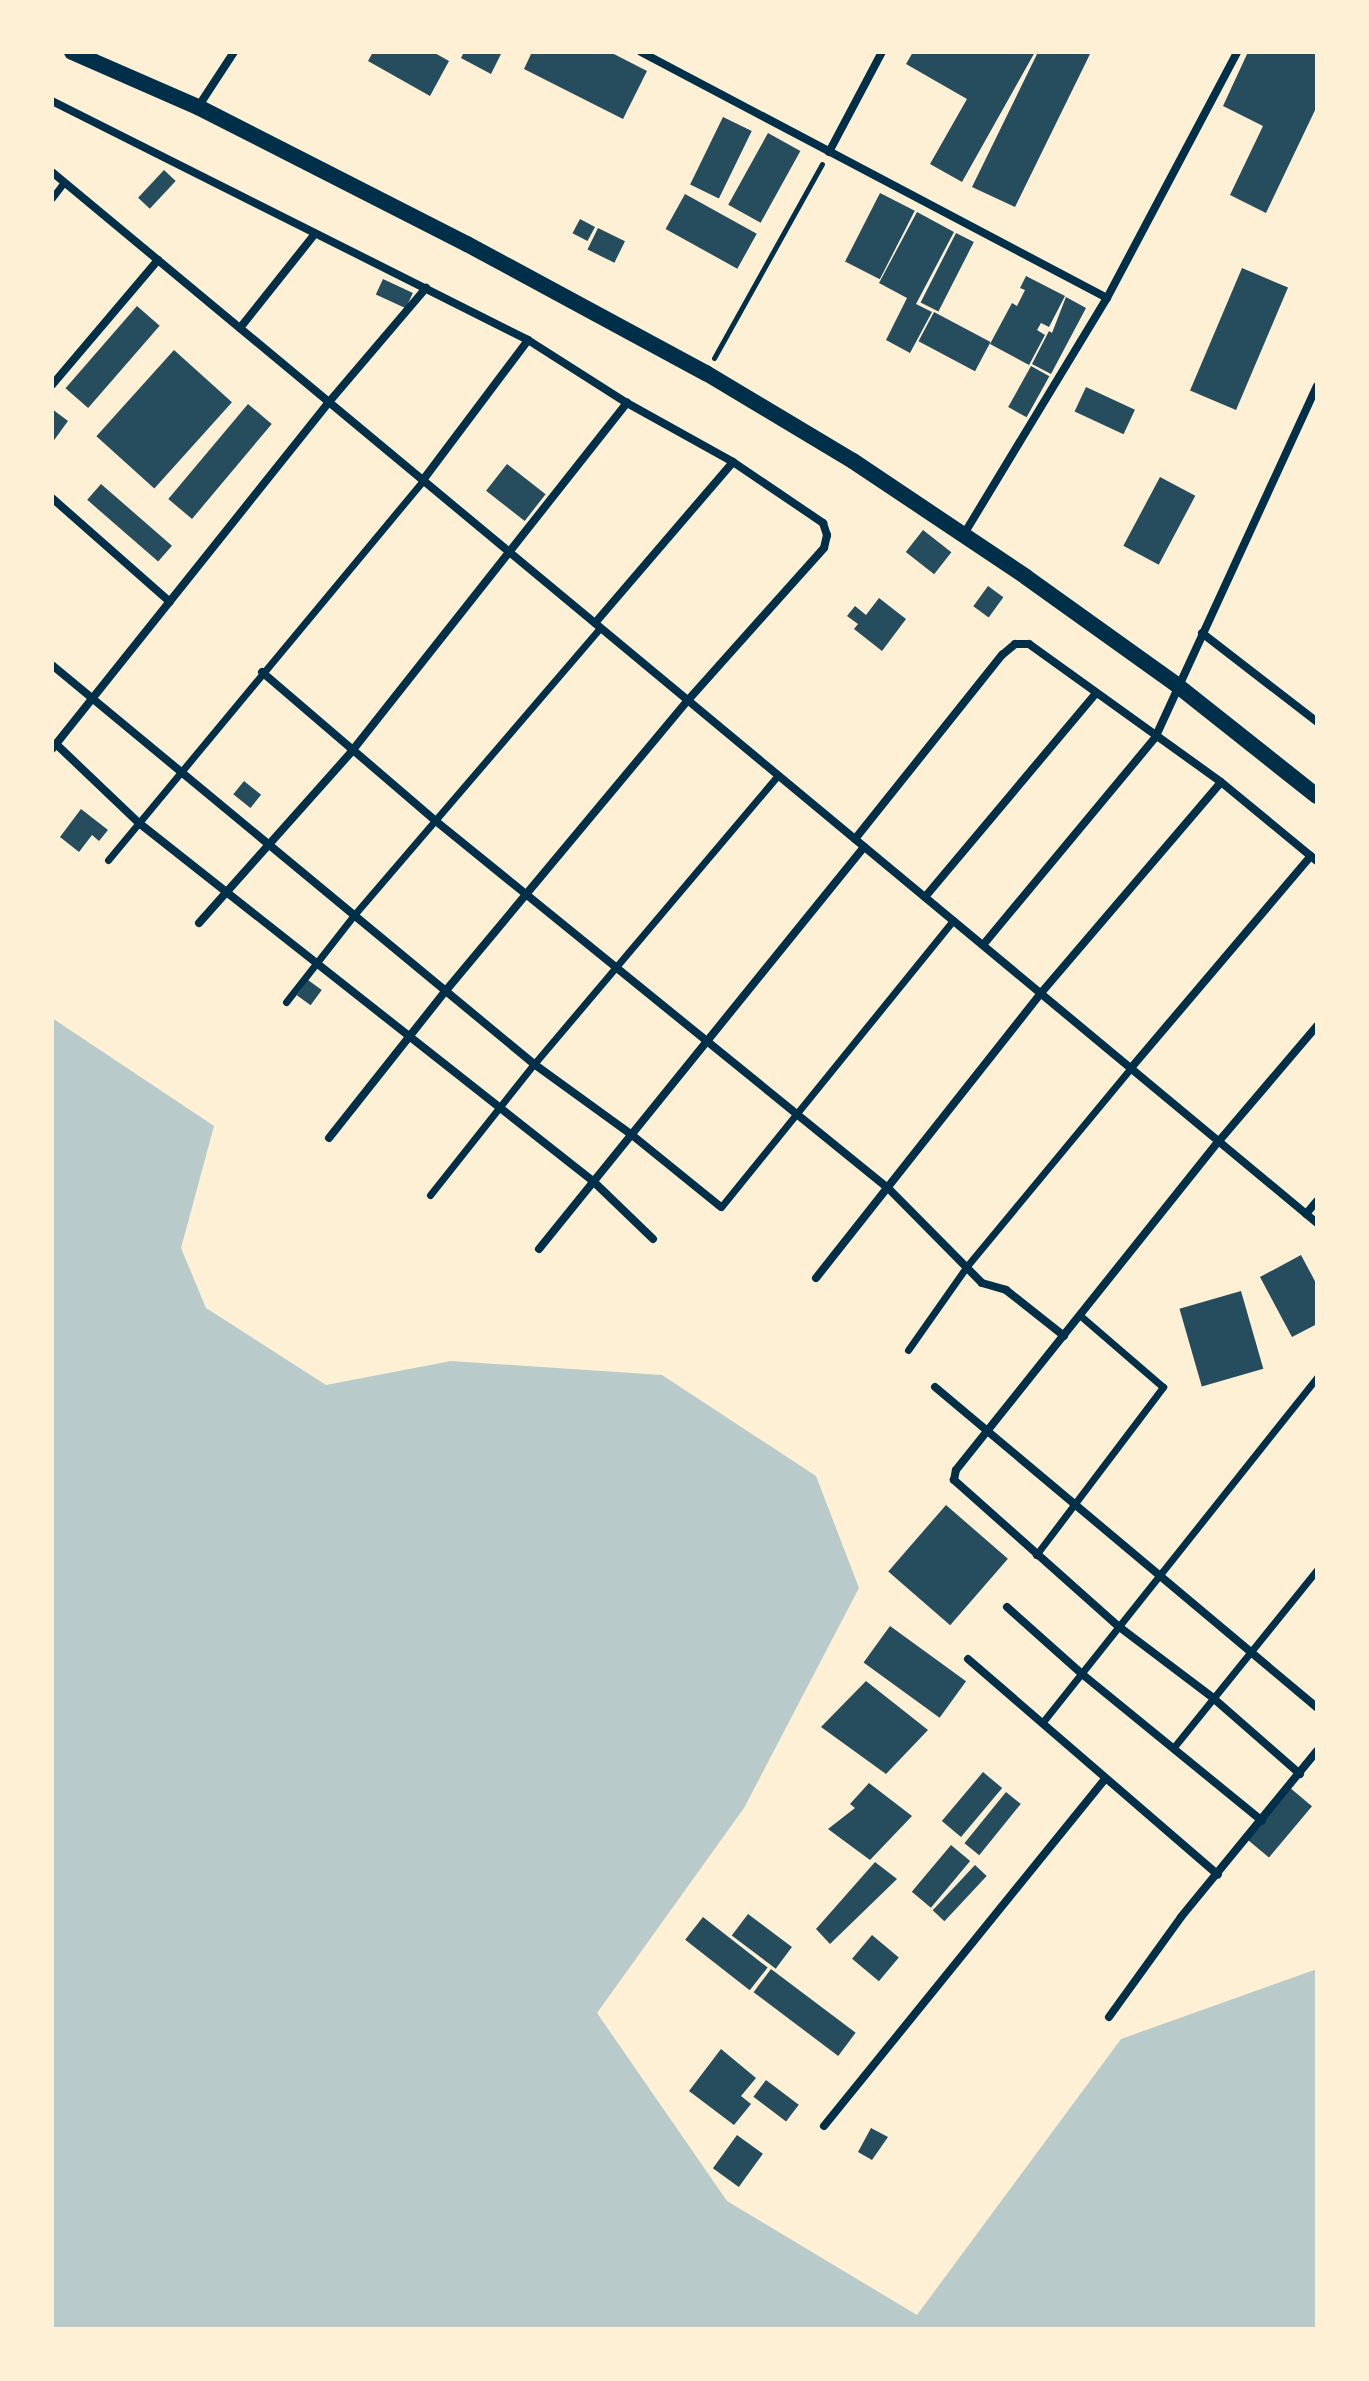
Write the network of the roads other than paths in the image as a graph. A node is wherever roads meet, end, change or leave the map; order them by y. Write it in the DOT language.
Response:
graph roads {
  1 [pos="72,52"];
  2 [pos="234,52"];
  3 [pos="641,52"];
  4 [pos="882,52"];
  5 [pos="1237,52"];
  6 [pos="52,101"];
  7 [pos="198,107"];
  8 [pos="829,152"];
  9 [pos="52,172"];
  10 [pos="64,182"];
  11 [pos="52,198"];
  12 [pos="314,235"];
  13 [pos="158,260"];
  14 [pos="426,288"];
  15 [pos="1107,298"];
  16 [pos="240,328"];
  17 [pos="528,340"];
  18 [pos="52,385"];
  19 [pos="1317,386"];
  20 [pos="329,402"];
  21 [pos="627,403"];
  22 [pos="733,462"];
  23 [pos="423,480"];
  24 [pos="52,498"];
  25 [pos="964,534"];
  26 [pos="509,551"];
  27 [pos="170,602"];
  28 [pos="598,626"];
  29 [pos="1202,633"];
  30 [pos="52,665"];
  31 [pos="262,672"];
  32 [pos="1178,686"];
  33 [pos="1096,693"];
  34 [pos="94,699"];
  35 [pos="688,700"];
  36 [pos="1317,722"];
  37 [pos="1155,738"];
  38 [pos="54,746"];
  39 [pos="352,751"];
  40 [pos="181,770"];
  41 [pos="778,775"];
  42 [pos="1221,782"];
  43 [pos="1317,796"];
  44 [pos="437,822"];
  45 [pos="139,823"];
  46 [pos="855,839"];
  47 [pos="268,846"];
  48 [pos="864,847"];
  49 [pos="1314,859"];
  50 [pos="108,860"];
  51 [pos="228,892"];
  52 [pos="528,895"];
  53 [pos="925,897"];
  54 [pos="354,915"];
  55 [pos="953,920"];
  56 [pos="199,923"];
  57 [pos="983,945"];
  58 [pos="317,963"];
  59 [pos="616,969"];
  60 [pos="447,989"];
  61 [pos="1041,993"];
  62 [pos="286,1002"];
  63 [pos="1317,1026"];
  64 [pos="408,1038"];
  65 [pos="709,1039"];
  66 [pos="534,1064"];
  67 [pos="1131,1068"];
  68 [pos="498,1109"];
  69 [pos="796,1115"];
  70 [pos="632,1135"];
  71 [pos="329,1138"];
  72 [pos="1219,1141"];
  73 [pos="594,1182"];
  74 [pos="889,1189"];
  75 [pos="430,1195"];
  76 [pos="1317,1201"];
  77 [pos="721,1207"];
  78 [pos="1306,1214"];
  79 [pos="1317,1223"];
  80 [pos="653,1239"];
  81 [pos="539,1249"];
  82 [pos="967,1266"];
  83 [pos="816,1278"];
  84 [pos="1082,1317"];
  85 [pos="1064,1336"];
  86 [pos="908,1350"];
  87 [pos="1317,1377"];
  88 [pos="935,1387"];
  89 [pos="986,1432"];
  90 [pos="1073,1504"];
  91 [pos="1036,1555"];
  92 [pos="1317,1570"];
  93 [pos="1160,1577"];
  94 [pos="1007,1607"];
  95 [pos="1118,1626"];
  96 [pos="1250,1652"];
  97 [pos="968,1659"];
  98 [pos="1082,1674"];
  99 [pos="1212,1697"];
  100 [pos="1317,1707"];
  101 [pos="1042,1723"];
  102 [pos="1174,1747"];
  103 [pos="1317,1751"];
  104 [pos="1300,1774"];
  105 [pos="1104,1780"];
  106 [pos="1262,1821"];
  107 [pos="1218,1875"];
  108 [pos="1109,2017"];
  109 [pos="824,2126"];
  1 -- 7 [label="main road"];
  2 -- 7 [label="street"];
  3 -- 8 [label="street"];
  4 -- 8 [label="street"];
  5 -- 15 [label="street"];
  6 -- 12 [label="street"];
  7 -- 25 [label="main road"];
  8 -- 15 [label="street"];
  9 -- 10 [label="street"];
  10 -- 11 [label="street"];
  10 -- 13 [label="street"];
  12 -- 14 [label="street"];
  12 -- 16 [label="street"];
  13 -- 16 [label="street"];
  13 -- 18 [label="street"];
  14 -- 17 [label="street"];
  14 -- 20 [label="street"];
  15 -- 25 [label="street"];
  16 -- 20 [label="street"];
  17 -- 21 [label="street"];
  17 -- 23 [label="street"];
  19 -- 29 [label="street"];
  20 -- 23 [label="street"];
  20 -- 27 [label="street"];
  21 -- 22 [label="street"];
  21 -- 26 [label="street"];
  22 -- 28 [label="street"];
  22 -- 35 [label="street"];
  23 -- 26 [label="street"];
  23 -- 31 [label="street"];
  24 -- 27 [label="street"];
  25 -- 32 [label="main road"];
  26 -- 28 [label="street"];
  26 -- 39 [label="street"];
  27 -- 34 [label="street"];
  28 -- 35 [label="street"];
  28 -- 44 [label="street"];
  29 -- 32 [label="street"];
  29 -- 36 [label="street"];
  30 -- 34 [label="street"];
  31 -- 39 [label="street"];
  31 -- 40 [label="street"];
  32 -- 37 [label="street"];
  32 -- 43 [label="main road"];
  33 -- 37 [label="street"];
  33 -- 46 [label="street"];
  33 -- 53 [label="street"];
  34 -- 38 [label="street"];
  34 -- 40 [label="street"];
  35 -- 41 [label="street"];
  35 -- 52 [label="street"];
  37 -- 42 [label="street"];
  37 -- 57 [label="street"];
  38 -- 45 [label="street"];
  39 -- 44 [label="street"];
  39 -- 47 [label="street"];
  40 -- 45 [label="street"];
  40 -- 47 [label="street"];
  41 -- 46 [label="street"];
  41 -- 59 [label="street"];
  42 -- 49 [label="street"];
  42 -- 61 [label="street"];
  44 -- 52 [label="street"];
  44 -- 54 [label="street"];
  45 -- 50 [label="street"];
  45 -- 51 [label="street"];
  46 -- 48 [label="street"];
  47 -- 51 [label="street"];
  47 -- 54 [label="street"];
  48 -- 53 [label="street"];
  48 -- 65 [label="street"];
  49 -- 67 [label="street"];
  51 -- 56 [label="street"];
  51 -- 58 [label="street"];
  52 -- 59 [label="street"];
  52 -- 60 [label="street"];
  53 -- 55 [label="street"];
  54 -- 58 [label="street"];
  54 -- 60 [label="street"];
  55 -- 57 [label="street"];
  55 -- 69 [label="street"];
  57 -- 61 [label="street"];
  58 -- 62 [label="street"];
  58 -- 64 [label="street"];
  59 -- 65 [label="street"];
  59 -- 66 [label="street"];
  60 -- 64 [label="street"];
  60 -- 66 [label="street"];
  61 -- 67 [label="street"];
  61 -- 74 [label="street"];
  63 -- 72 [label="street"];
  64 -- 68 [label="street"];
  64 -- 71 [label="street"];
  65 -- 69 [label="street"];
  65 -- 70 [label="street"];
  66 -- 68 [label="street"];
  66 -- 70 [label="street"];
  67 -- 72 [label="street"];
  67 -- 82 [label="street"];
  68 -- 73 [label="street"];
  68 -- 75 [label="street"];
  69 -- 74 [label="street"];
  69 -- 77 [label="street"];
  70 -- 73 [label="street"];
  70 -- 77 [label="street"];
  72 -- 78 [label="street"];
  72 -- 84 [label="street"];
  73 -- 80 [label="street"];
  73 -- 81 [label="street"];
  74 -- 82 [label="street"];
  74 -- 83 [label="street"];
  76 -- 78 [label="street"];
  78 -- 79 [label="street"];
  82 -- 85 [label="street"];
  82 -- 86 [label="street"];
  84 -- 85 [label="street"];
  84 -- 90 [label="street"];
  85 -- 89 [label="street"];
  87 -- 93 [label="street"];
  88 -- 89 [label="street"];
  89 -- 90 [label="street"];
  89 -- 91 [label="street"];
  90 -- 91 [label="street"];
  90 -- 93 [label="street"];
  91 -- 95 [label="street"];
  92 -- 96 [label="street"];
  93 -- 95 [label="street"];
  93 -- 96 [label="street"];
  94 -- 98 [label="street"];
  95 -- 98 [label="street"];
  95 -- 99 [label="street"];
  96 -- 99 [label="street"];
  96 -- 100 [label="street"];
  97 -- 101 [label="street"];
  98 -- 101 [label="street"];
  98 -- 102 [label="street"];
  99 -- 102 [label="street"];
  99 -- 104 [label="street"];
  101 -- 105 [label="street"];
  102 -- 106 [label="street"];
  103 -- 104 [label="street"];
  104 -- 106 [label="street"];
  105 -- 107 [label="street"];
  105 -- 109 [label="street"];
  106 -- 107 [label="street"];
  107 -- 108 [label="street"];
}
